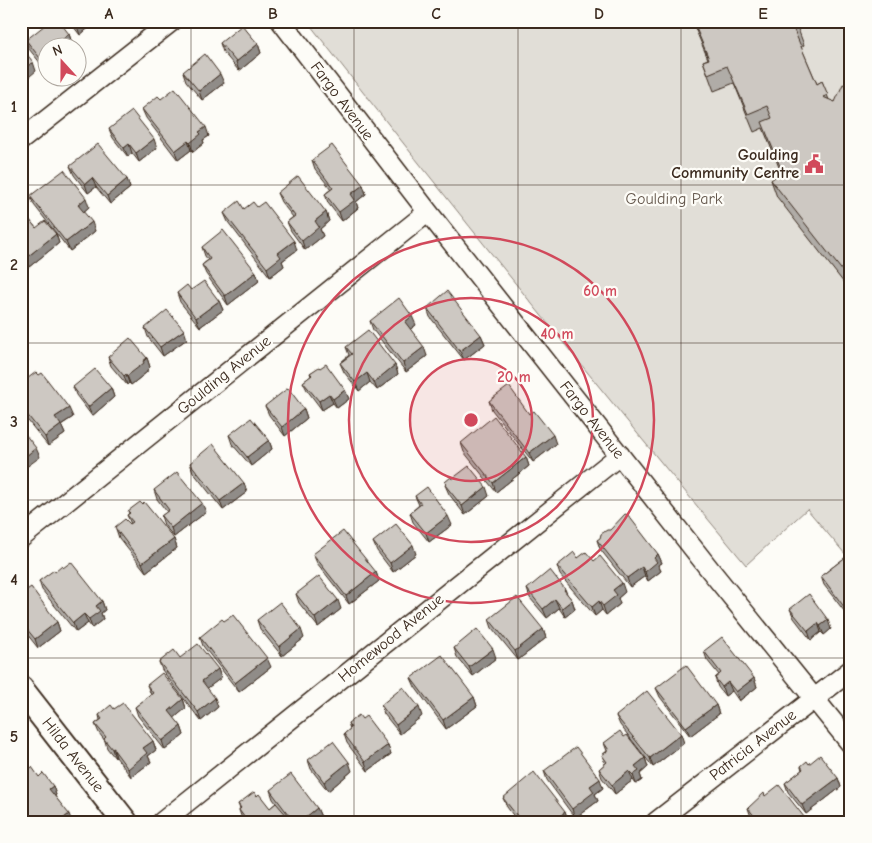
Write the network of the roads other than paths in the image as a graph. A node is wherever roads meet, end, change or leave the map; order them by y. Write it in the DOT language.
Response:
graph roads {
  1 [pos="172,21"];
  2 [pos="281,21"];
  3 [pos="21,140"];
  4 [pos="428,212"];
  5 [pos="620,455"];
  6 [pos="21,538"];
  7 [pos="851,670"];
  8 [pos="21,689"];
  9 [pos="813,698"];
  10 [pos="851,744"];
  11 [pos="125,822"];
  12 [pos="162,822"];
  13 [pos="656,822"];
  1 -- 3 [label="street"];
  2 -- 4 [label="street, Fargo Avenue"];
  4 -- 5 [label="street, Fargo Avenue"];
  4 -- 6 [label="street, Goulding Avenue"];
  5 -- 9 [label="street, Fargo Avenue"];
  5 -- 12 [label="street, Homewood Avenue"];
  7 -- 9 [label="street, Patricia Avenue"];
  8 -- 11 [label="street, Hilda Avenue"];
  9 -- 10 [label="street, Fargo Avenue"];
  9 -- 13 [label="street, Patricia Avenue"];
}
